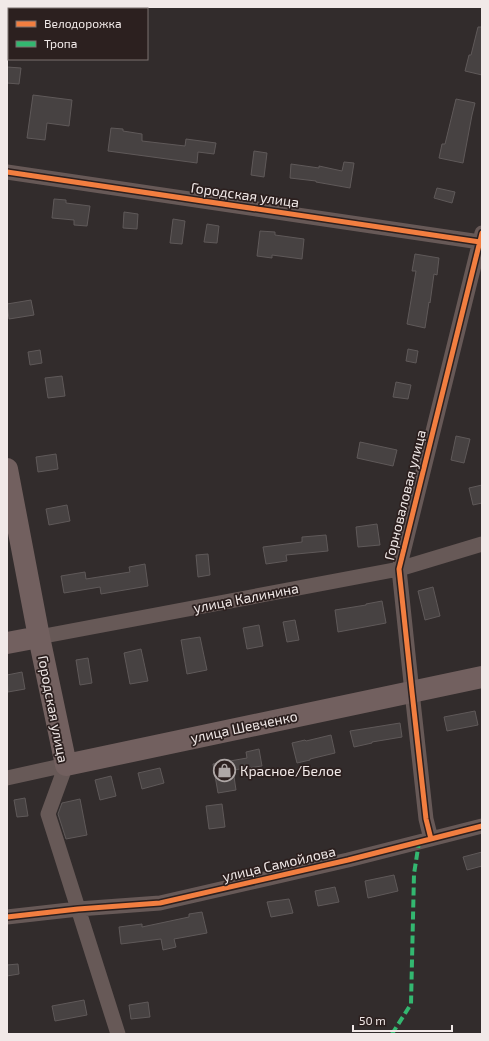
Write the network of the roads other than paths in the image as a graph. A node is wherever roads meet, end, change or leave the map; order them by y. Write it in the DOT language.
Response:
graph roads {
  1 [pos="7,172"];
  2 [pos="481,238"];
  3 [pos="7,469"];
  4 [pos="482,544"];
  5 [pos="399,569"];
  6 [pos="39,637"];
  7 [pos="7,643"];
  8 [pos="482,677"];
  9 [pos="412,692"];
  10 [pos="66,765"];
  11 [pos="7,778"];
  12 [pos="482,826"];
  13 [pos="431,839"];
  14 [pos="78,909"];
  15 [pos="7,917"];
  16 [pos="118,1034"];
  1 -- 2 [label="street, Городская улица"];
  2 -- 5 [label="street, Горноваловая улица"];
  3 -- 6 [label="main road, Городская улица"];
  4 -- 5 [label="street, улица Калинина"];
  5 -- 6 [label="street, улица Калинина"];
  5 -- 9 [label="street, Горноваловая улица"];
  6 -- 7 [label="main road, улица Калинина"];
  6 -- 10 [label="main road, Городская улица"];
  8 -- 9 [label="main road, улица Шевченко"];
  9 -- 10 [label="main road, улица Шевченко"];
  9 -- 13 [label="street, Горноваловая улица"];
  10 -- 11 [label="street, улица Шевченко"];
  10 -- 14 [label="street, Городская улица"];
  12 -- 13 [label="street, улица Самойлова"];
  13 -- 14 [label="street, улица Самойлова"];
  14 -- 15 [label="street, улица Самойлова"];
  14 -- 16 [label="street, Городская улица"];
}
